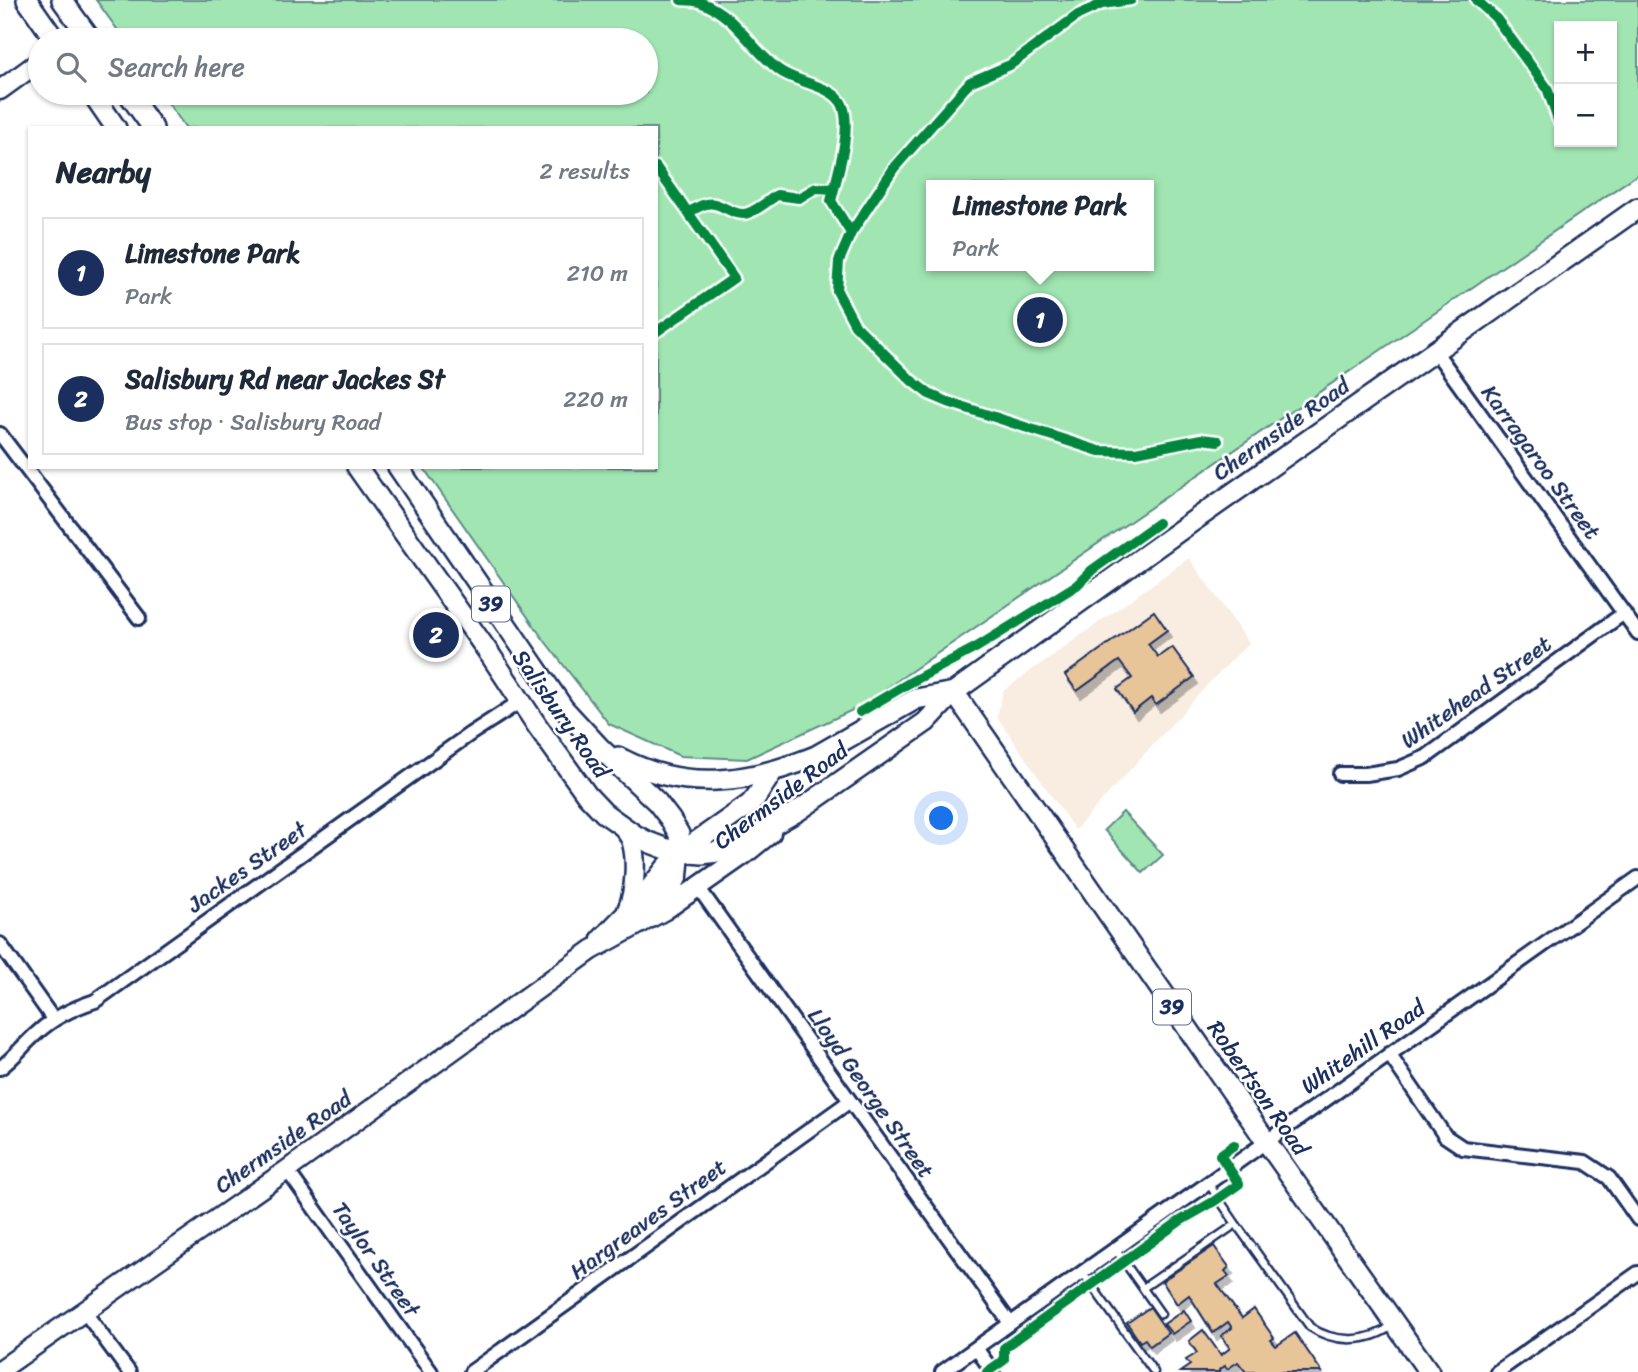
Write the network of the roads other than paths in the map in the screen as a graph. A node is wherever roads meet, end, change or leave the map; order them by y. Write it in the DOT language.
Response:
graph roads {
  1 [pos="27,0"];
  2 [pos="62,0"];
  3 [pos="47,28"];
  4 [pos="76,28"];
  5 [pos="28,70"];
  6 [pos="0,90"];
  7 [pos="100,105"];
  8 [pos="137,105"];
  9 [pos="115,126"];
  10 [pos="152,126"];
  11 [pos="1638,208"];
  12 [pos="1435,351"];
  13 [pos="0,434"];
  14 [pos="358,469"];
  15 [pos="399,469"];
  16 [pos="1624,613"];
  17 [pos="139,618"];
  18 [pos="1638,633"];
  19 [pos="547,684"];
  20 [pos="954,692"];
  21 [pos="521,701"];
  22 [pos="589,737"];
  23 [pos="776,769"];
  24 [pos="1340,774"];
  25 [pos="798,811"];
  26 [pos="625,828"];
  27 [pos="680,853"];
  28 [pos="1638,878"];
  29 [pos="698,887"];
  30 [pos="628,921"];
  31 [pos="0,944"];
  32 [pos="53,1019"];
  33 [pos="1389,1054"];
  34 [pos="0,1068"];
  35 [pos="850,1101"];
  36 [pos="1266,1142"];
  37 [pos="287,1170"];
  38 [pos="1208,1183"];
  39 [pos="1638,1219"];
  40 [pos="1236,1224"];
  41 [pos="1115,1248"];
  42 [pos="1082,1272"];
  43 [pos="1638,1273"];
  44 [pos="1143,1288"];
  45 [pos="84,1311"];
  46 [pos="1161,1314"];
  47 [pos="1010,1324"];
  48 [pos="1395,1324"];
  49 [pos="976,1348"];
  50 [pos="0,1370"];
  51 [pos="130,1372"];
  52 [pos="431,1372"];
  53 [pos="471,1372"];
  54 [pos="942,1372"];
  55 [pos="993,1372"];
  56 [pos="1154,1372"];
  57 [pos="1429,1372"];
  58 [pos="1497,1372"];
  1 -- 3 [label="main road"];
  2 -- 4 [label="main road"];
  5 -- 6 [label="street"];
  7 -- 9 [label="main road"];
  8 -- 10 [label="main road"];
  11 -- 12 [label="main road, Chermside Road"];
  12 -- 16 [label="street, Karragaroo Street"];
  12 -- 20 [label="main road, Chermside Road"];
  13 -- 17 [label="street"];
  14 -- 21 [label="main road, Salisbury Road / 39"];
  15 -- 19 [label="main road, Salisbury Road / 39"];
  16 -- 18 [label="street, Karragaroo Street"];
  16 -- 24 [label="street, Whitehead Street"];
  19 -- 21 [label="main road"];
  19 -- 22 [label="main road, Salisbury Road / 39"];
  20 -- 23 [label="main road, Chermside Road / 39"];
  20 -- 25 [label="main road, Chermside Road / 39"];
  20 -- 36 [label="main road, Robertson Road / 39"];
  21 -- 26 [label="main road, Salisbury Road / 39"];
  21 -- 32 [label="street, Jackes Street"];
  22 -- 23 [label="main road, Salisbury Road / 39"];
  22 -- 27 [label="main road, Salisbury Road"];
  23 -- 27 [label="main road, Chermside Road"];
  25 -- 27 [label="main road, Salisbury Road / 39"];
  25 -- 29 [label="street, Chermside Road"];
  26 -- 27 [label="main road, Salisbury Road / 39"];
  26 -- 30 [label="street"];
  27 -- 30 [label="street, Chermside Road"];
  28 -- 33 [label="street, Whitehill Road"];
  29 -- 30 [label="street, Chermside Road"];
  29 -- 35 [label="street, Lloyd George Street"];
  30 -- 37 [label="street, Chermside Road"];
  31 -- 32 [label="street"];
  32 -- 34 [label="street, Jackes Street"];
  33 -- 36 [label="street, Whitehill Road"];
  33 -- 39 [label="street"];
  35 -- 47 [label="street, Lloyd George Street"];
  35 -- 53 [label="street, Hargreaves Street"];
  36 -- 38 [label="street, Whitehill Road"];
  36 -- 48 [label="main road, Robertson Road / 39"];
  37 -- 45 [label="street, Chermside Road"];
  37 -- 52 [label="street, Taylor Street"];
  38 -- 40 [label="lane"];
  38 -- 41 [label="street, Whitehill Road"];
  40 -- 44 [label="lane"];
  40 -- 48 [label="lane"];
  41 -- 42 [label="street, Whitehill Road"];
  41 -- 44 [label="lane"];
  42 -- 47 [label="street, Whitehill Road"];
  42 -- 56 [label="lane"];
  43 -- 58 [label="street"];
  44 -- 46 [label="lane"];
  45 -- 50 [label="street, Chermside Road"];
  45 -- 51 [label="street"];
  47 -- 49 [label="street, Whitehill Road"];
  48 -- 57 [label="main road, Robertson Road / 39"];
  49 -- 54 [label="street, Whitehill Road"];
  49 -- 55 [label="street"];
}
